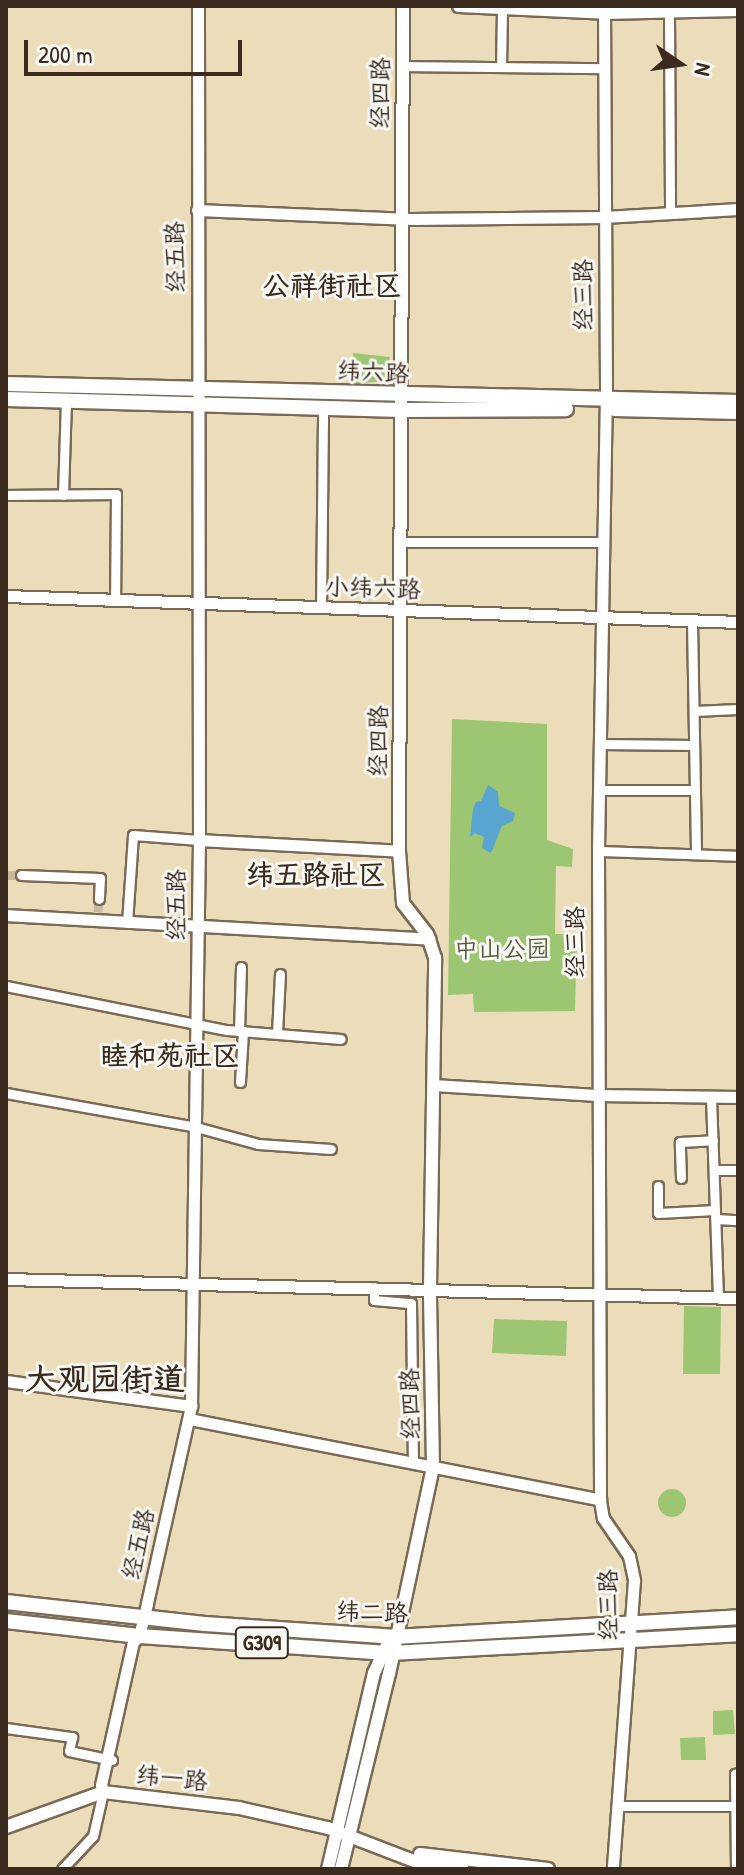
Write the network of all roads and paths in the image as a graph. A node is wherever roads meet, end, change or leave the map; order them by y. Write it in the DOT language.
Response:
graph roads {
  1 [pos="198,6"];
  2 [pos="403,6"];
  3 [pos="458,6"];
  4 [pos="502,8"];
  5 [pos="604,10"];
  6 [pos="738,10"];
  7 [pos="669,12"];
  8 [pos="402,66"];
  9 [pos="501,67"];
  10 [pos="604,68"];
  11 [pos="738,209"];
  12 [pos="197,210"];
  13 [pos="670,213"];
  14 [pos="604,217"];
  15 [pos="401,218"];
  16 [pos="6,384"];
  17 [pos="199,396"];
  18 [pos="6,399"];
  19 [pos="66,399"];
  20 [pos="738,402"];
  21 [pos="401,403"];
  22 [pos="323,405"];
  23 [pos="605,405"];
  24 [pos="738,412"];
  25 [pos="6,495"];
  26 [pos="63,495"];
  27 [pos="402,542"];
  28 [pos="603,542"];
  29 [pos="6,596"];
  30 [pos="115,600"];
  31 [pos="197,603"];
  32 [pos="321,608"];
  33 [pos="402,611"];
  34 [pos="603,618"];
  35 [pos="692,621"];
  36 [pos="738,622"];
  37 [pos="738,709"];
  38 [pos="694,711"];
  39 [pos="600,744"];
  40 [pos="694,745"];
  41 [pos="599,790"];
  42 [pos="695,790"];
  43 [pos="199,840"];
  44 [pos="399,851"];
  45 [pos="598,851"];
  46 [pos="696,854"];
  47 [pos="738,856"];
  48 [pos="21,875"];
  49 [pos="99,899"];
  50 [pos="6,915"];
  51 [pos="127,923"];
  52 [pos="198,928"];
  53 [pos="429,939"];
  54 [pos="241,967"];
  55 [pos="280,974"];
  56 [pos="6,986"];
  57 [pos="198,1022"];
  58 [pos="241,1031"];
  59 [pos="277,1033"];
  60 [pos="341,1039"];
  61 [pos="240,1082"];
  62 [pos="433,1085"];
  63 [pos="6,1093"];
  64 [pos="597,1095"];
  65 [pos="711,1097"];
  66 [pos="738,1097"];
  67 [pos="196,1127"];
  68 [pos="713,1140"];
  69 [pos="331,1149"];
  70 [pos="714,1170"];
  71 [pos="738,1170"];
  72 [pos="681,1178"];
  73 [pos="658,1186"];
  74 [pos="716,1214"];
  75 [pos="738,1220"];
  76 [pos="6,1279"];
  77 [pos="193,1285"];
  78 [pos="374,1287"];
  79 [pos="430,1288"];
  80 [pos="600,1293"];
  81 [pos="718,1298"];
  82 [pos="738,1298"];
  83 [pos="6,1381"];
  84 [pos="191,1406"];
  85 [pos="189,1419"];
  86 [pos="413,1462"];
  87 [pos="433,1467"];
  88 [pos="600,1500"];
  89 [pos="6,1602"];
  90 [pos="738,1617"];
  91 [pos="143,1618"];
  92 [pos="6,1621"];
  93 [pos="630,1623"];
  94 [pos="738,1634"];
  95 [pos="139,1636"];
  96 [pos="391,1637"];
  97 [pos="630,1639"];
  98 [pos="388,1652"];
  99 [pos="6,1728"];
  100 [pos="110,1760"];
  101 [pos="738,1773"];
  102 [pos="103,1792"];
  103 [pos="619,1806"];
  104 [pos="734,1806"];
  105 [pos="6,1827"];
  106 [pos="346,1833"];
  107 [pos="62,1869"];
  108 [pos="328,1869"];
  109 [pos="341,1869"];
  110 [pos="463,1869"];
  111 [pos="548,1869"];
  112 [pos="613,1869"];
  113 [pos="736,1869"];
  1 -- 12 [label="street, 经五路"];
  2 -- 8 [label="main road, 经四路"];
  3 -- 4 [label="street"];
  4 -- 5 [label="street"];
  4 -- 9 [label="street"];
  5 -- 7 [label="street"];
  5 -- 10 [label="street, 经三路"];
  6 -- 7 [label="street"];
  7 -- 13 [label="street"];
  8 -- 9 [label="street"];
  8 -- 15 [label="main road, 经四路"];
  9 -- 10 [label="street"];
  10 -- 14 [label="street, 经三路"];
  11 -- 13 [label="street"];
  12 -- 15 [label="street"];
  12 -- 17 [label="street, 经五路"];
  13 -- 14 [label="street"];
  14 -- 15 [label="street"];
  14 -- 23 [label="street, 经三路"];
  15 -- 21 [label="main road, 经四路"];
  16 -- 17 [label="main road, 纬六路"];
  17 -- 19 [label="main road, 纬六路"];
  17 -- 21 [label="main road, 纬六路"];
  17 -- 22 [label="main road, 纬六路"];
  17 -- 31 [label="street, 经五路"];
  18 -- 19 [label="main road, 纬六路"];
  19 -- 26 [label="street"];
  20 -- 23 [label="main road, 纬六路"];
  21 -- 22 [label="main road, 纬六路"];
  21 -- 23 [label="main road, 纬六路"];
  21 -- 27 [label="main road, 经四路"];
  22 -- 32 [label="street"];
  23 -- 24 [label="main road, 纬六路"];
  23 -- 28 [label="street, 经三路"];
  25 -- 26 [label="street"];
  26 -- 30 [label="street"];
  27 -- 28 [label="street"];
  27 -- 33 [label="main road, 经四路"];
  28 -- 34 [label="street, 经三路"];
  29 -- 30 [label="street, 小纬六路"];
  30 -- 31 [label="street, 小纬六路"];
  31 -- 32 [label="street, 小纬六路"];
  31 -- 43 [label="street, 经五路"];
  32 -- 33 [label="street, 小纬六路"];
  33 -- 34 [label="street, 小纬六路"];
  33 -- 44 [label="main road, 经四路"];
  34 -- 35 [label="street, 小纬六路"];
  34 -- 39 [label="street, 经三路"];
  35 -- 36 [label="street, 小纬六路"];
  35 -- 38 [label="street"];
  37 -- 38 [label="street"];
  38 -- 40 [label="street"];
  39 -- 40 [label="street"];
  39 -- 41 [label="street, 经三路"];
  40 -- 42 [label="street"];
  41 -- 42 [label="street"];
  41 -- 45 [label="street, 经三路"];
  42 -- 46 [label="street"];
  43 -- 44 [label="street"];
  43 -- 51 [label="street"];
  43 -- 52 [label="street, 经五路"];
  44 -- 53 [label="main road, 经四路"];
  45 -- 46 [label="street"];
  45 -- 64 [label="street, 经三路"];
  46 -- 47 [label="street"];
  48 -- 49 [label="street"];
  50 -- 51 [label="street"];
  51 -- 52 [label="street"];
  52 -- 53 [label="street"];
  52 -- 57 [label="street, 经五路"];
  53 -- 62 [label="main road, 经四路"];
  54 -- 58 [label="street"];
  55 -- 59 [label="street"];
  56 -- 57 [label="street"];
  57 -- 58 [label="street"];
  57 -- 67 [label="street, 经五路"];
  58 -- 59 [label="street"];
  58 -- 61 [label="street"];
  59 -- 60 [label="street"];
  62 -- 64 [label="street"];
  62 -- 79 [label="main road, 经四路"];
  63 -- 67 [label="street"];
  64 -- 65 [label="street"];
  64 -- 80 [label="street, 经三路"];
  65 -- 66 [label="street"];
  65 -- 68 [label="street"];
  67 -- 69 [label="street"];
  67 -- 77 [label="street, 经五路"];
  68 -- 70 [label="street"];
  68 -- 72 [label="street"];
  70 -- 71 [label="street"];
  70 -- 74 [label="street"];
  73 -- 74 [label="street"];
  74 -- 75 [label="street"];
  74 -- 81 [label="street"];
  76 -- 77 [label="street"];
  77 -- 78 [label="street"];
  77 -- 84 [label="street, 经五路"];
  78 -- 79 [label="street"];
  78 -- 86 [label="street"];
  79 -- 80 [label="street"];
  79 -- 87 [label="main road, 经四路"];
  80 -- 81 [label="street"];
  80 -- 88 [label="street, 经三路"];
  81 -- 82 [label="street"];
  83 -- 84 [label="street"];
  84 -- 85 [label="street, 经五路"];
  85 -- 86 [label="street"];
  85 -- 91 [label="street, 经五路"];
  86 -- 87 [label="street"];
  87 -- 88 [label="street"];
  87 -- 96 [label="main road, 经四路"];
  88 -- 93 [label="street, 经三路"];
  89 -- 91 [label="main road, 纬二路 / G309"];
  90 -- 93 [label="main road, 纬二路 / G309"];
  91 -- 95 [label="street, 经五路"];
  91 -- 96 [label="main road, 纬二路 / G309"];
  92 -- 95 [label="main road, 纬二路 / G309"];
  93 -- 96 [label="main road, 纬二路 / G309"];
  93 -- 97 [label="street, 经三路"];
  94 -- 97 [label="main road, 纬二路 / G309"];
  95 -- 98 [label="main road, 纬二路 / G309"];
  95 -- 100 [label="street, 经五路"];
  96 -- 98 [label="main road, 经四路"];
  97 -- 98 [label="main road, 纬二路 / G309"];
  97 -- 103 [label="street, 经三路"];
  98 -- 106 [label="main road, 经四路"];
  99 -- 100 [label="street"];
  100 -- 102 [label="street, 经五路"];
  101 -- 104 [label="street"];
  102 -- 105 [label="main road, 纬一路"];
  102 -- 106 [label="main road, 纬一路"];
  102 -- 107 [label="street"];
  103 -- 104 [label="street"];
  103 -- 112 [label="street, 经三路"];
  104 -- 113 [label="street"];
  106 -- 108 [label="main road, 经四路"];
  106 -- 109 [label="main road, 经四路"];
  106 -- 110 [label="main road, 纬一路"];
  106 -- 111 [label="main road, 纬一路"];
}
